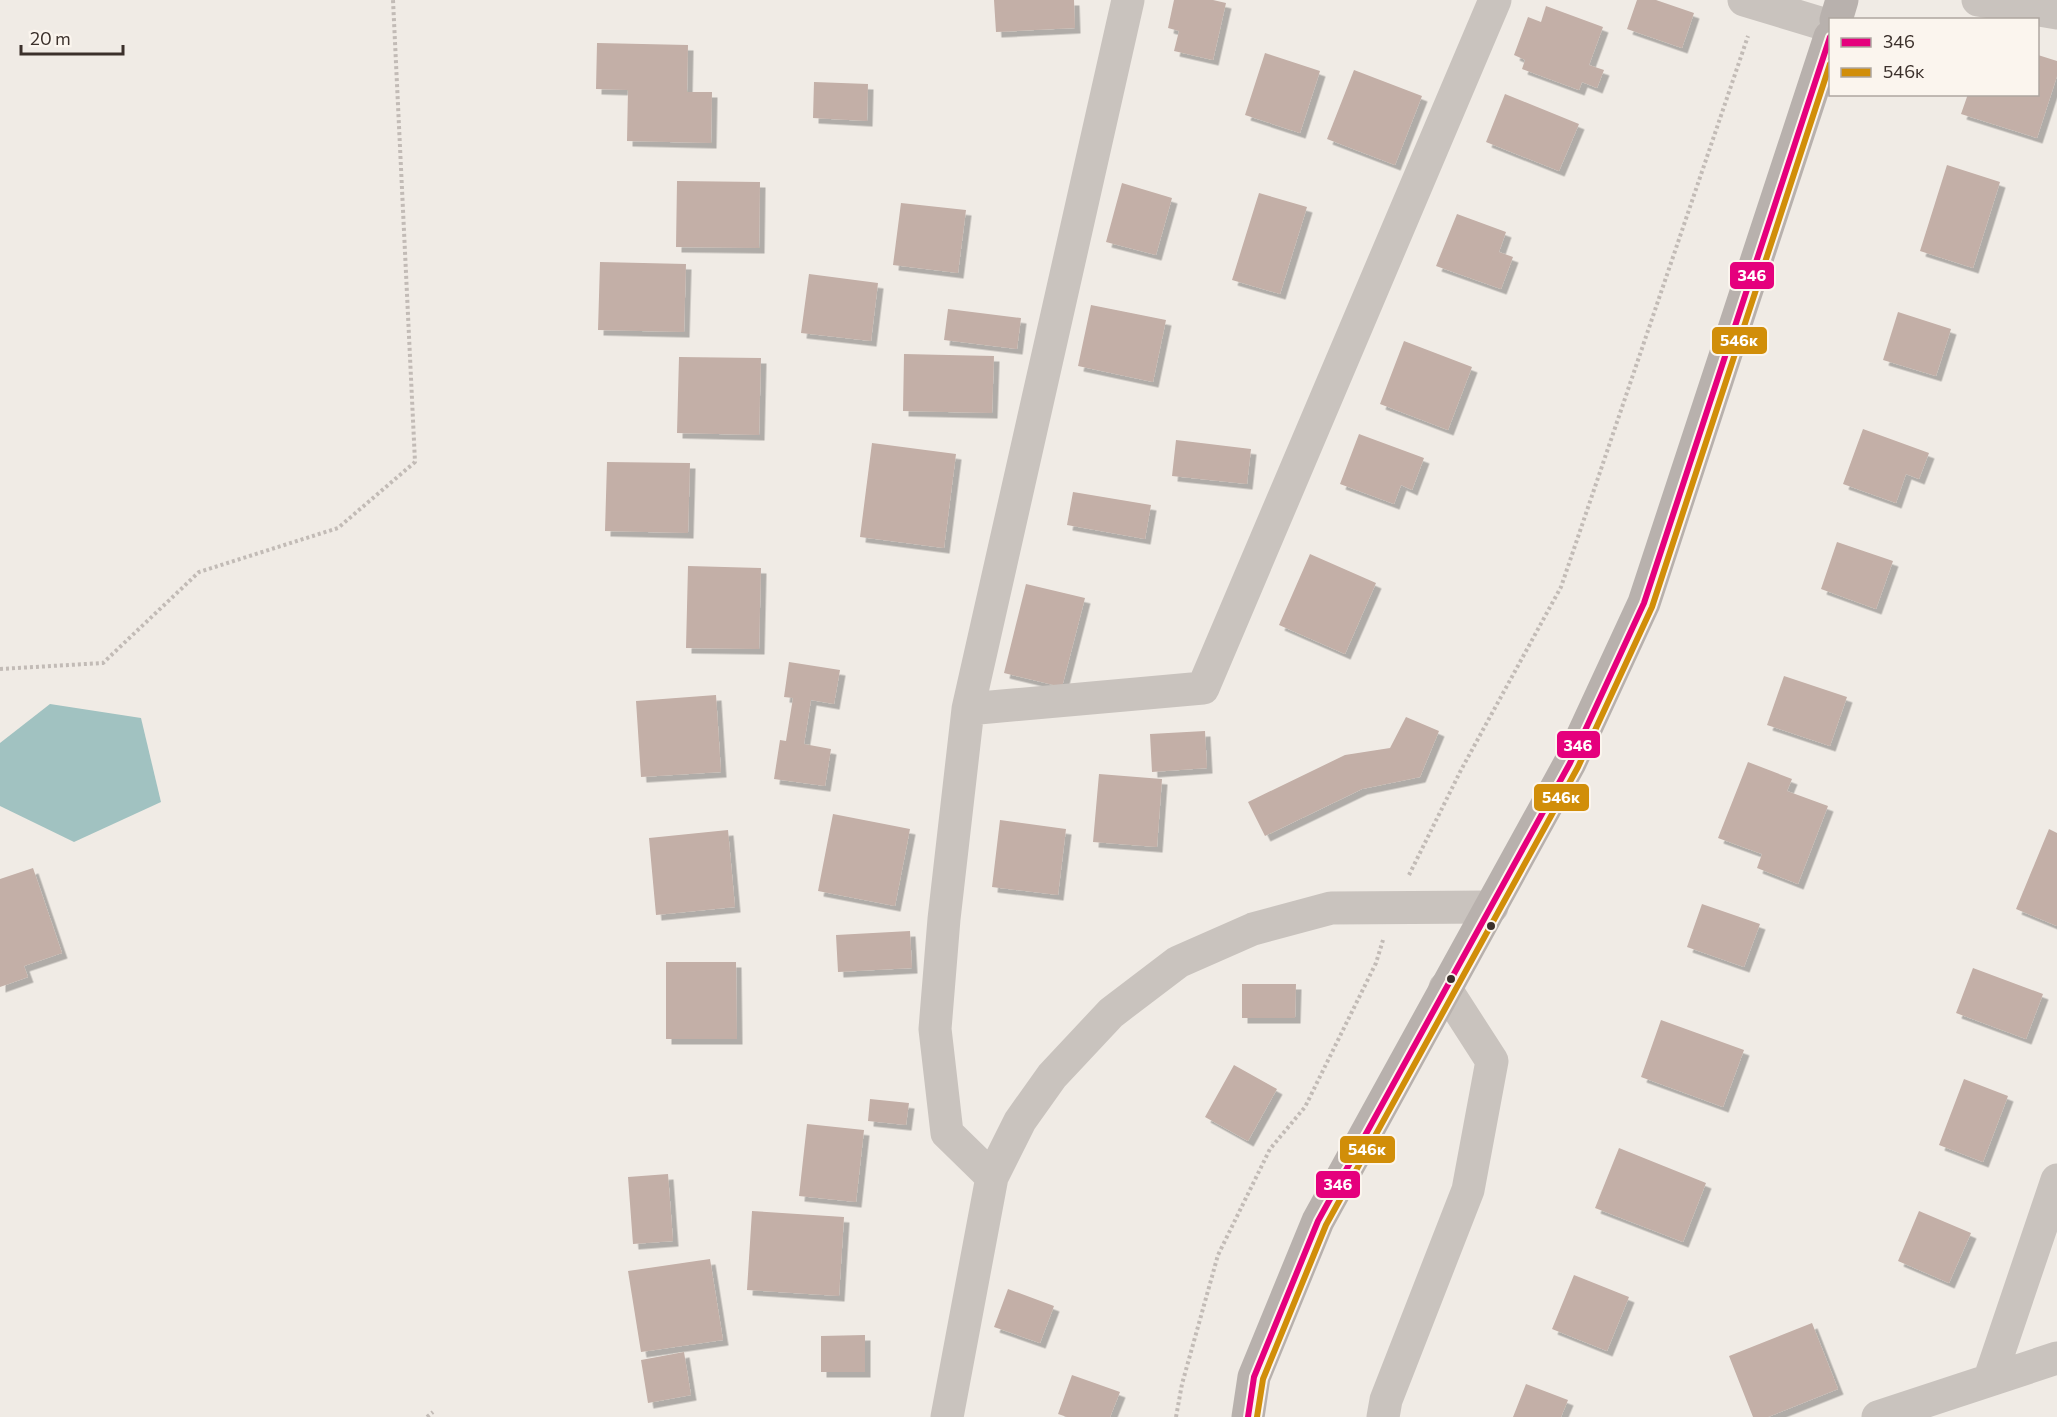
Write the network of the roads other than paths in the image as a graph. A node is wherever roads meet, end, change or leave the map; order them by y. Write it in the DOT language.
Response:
graph roads {
  1 [pos="1128,0"];
  2 [pos="1496,0"];
  3 [pos="1842,0"];
  4 [pos="1978,0"];
  5 [pos="1754,1"];
  6 [pos="2057,13"];
  7 [pos="1837,18"];
  8 [pos="1829,26"];
  9 [pos="1829,40"];
  10 [pos="968,709"];
  11 [pos="1492,907"];
  12 [pos="1445,988"];
  13 [pos="992,1176"];
  14 [pos="2057,1180"];
  15 [pos="2057,1358"];
  16 [pos="1990,1378"];
  17 [pos="947,1417"];
  18 [pos="1248,1417"];
  19 [pos="1383,1417"];
  20 [pos="1878,1417"];
  1 -- 10 [label="street"];
  2 -- 10 [label="street"];
  3 -- 7 [label="main road"];
  4 -- 6 [label="street"];
  5 -- 8 [label="street"];
  9 -- 11 [label="main road"];
  10 -- 13 [label="street"];
  11 -- 12 [label="main road"];
  11 -- 13 [label="street"];
  12 -- 18 [label="main road"];
  12 -- 19 [label="street"];
  13 -- 17 [label="street"];
  14 -- 16 [label="street"];
  15 -- 16 [label="street"];
  16 -- 20 [label="street"];
}
